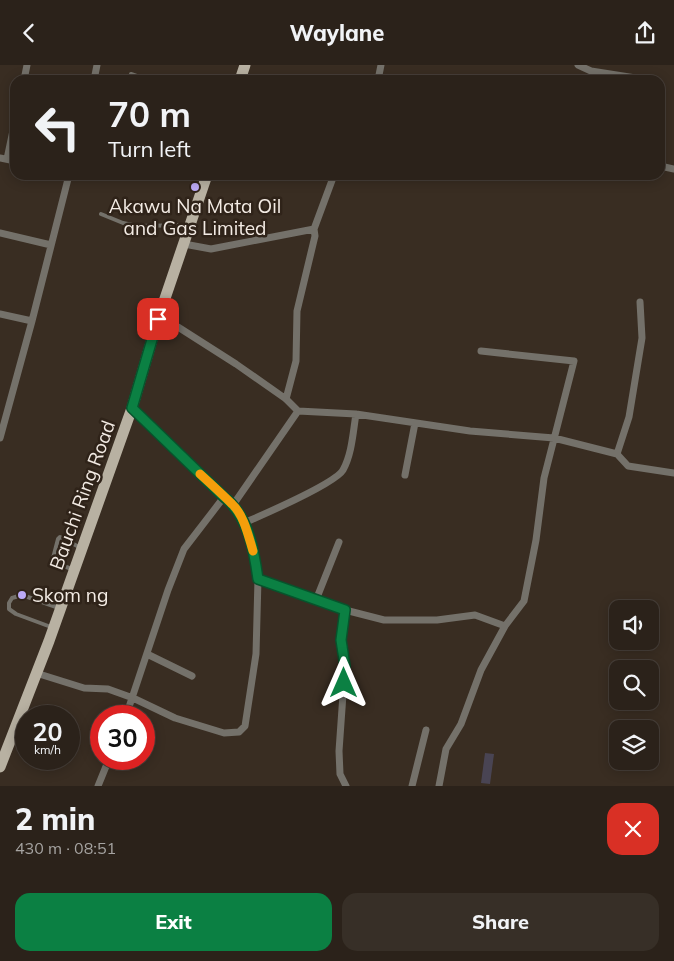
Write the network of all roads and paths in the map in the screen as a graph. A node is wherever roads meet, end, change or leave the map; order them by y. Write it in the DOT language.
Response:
graph roads {
  1 [pos="578,65"];
  2 [pos="131,74"];
  3 [pos="134,75"];
  4 [pos="616,75"];
  5 [pos="10,137"];
  6 [pos="3,159"];
  7 [pos="68,180"];
  8 [pos="206,180"];
  9 [pos="332,180"];
  10 [pos="101,214"];
  11 [pos="191,225"];
  12 [pos="314,229"];
  13 [pos="0,233"];
  14 [pos="184,243"];
  15 [pos="51,245"];
  16 [pos="640,301"];
  17 [pos="0,315"];
  18 [pos="158,319"];
  19 [pos="32,321"];
  20 [pos="481,351"];
  21 [pos="286,399"];
  22 [pos="132,408"];
  23 [pos="298,411"];
  24 [pos="356,413"];
  25 [pos="415,423"];
  26 [pos="0,438"];
  27 [pos="554,438"];
  28 [pos="617,454"];
  29 [pos="674,473"];
  30 [pos="405,475"];
  31 [pos="224,497"];
  32 [pos="233,505"];
  33 [pos="244,523"];
  34 [pos="339,542"];
  35 [pos="82,548"];
  36 [pos="74,570"];
  37 [pos="258,579"];
  38 [pos="316,600"];
  39 [pos="60,609"];
  40 [pos="345,610"];
  41 [pos="505,625"];
  42 [pos="54,628"];
  43 [pos="147,654"];
  44 [pos="36,673"];
  45 [pos="192,676"];
  46 [pos="133,698"];
  47 [pos="130,705"];
  48 [pos="426,730"];
  49 [pos="13,735"];
  50 [pos="3,750"];
  51 [pos="0,767"];
  52 [pos="105,770"];
  53 [pos="98,786"];
  54 [pos="346,786"];
  55 [pos="412,786"];
  56 [pos="439,786"];
  1 -- 4 [label="street"];
  2 -- 3 [label="lane"];
  5 -- 6 [label="street"];
  7 -- 15 [label="street"];
  8 -- 11 [label="main road, Bauchi Ring Road"];
  9 -- 12 [label="street"];
  10 -- 11 [label="lane"];
  11 -- 14 [label="main road, Bauchi Ring Road"];
  12 -- 14 [label="street"];
  12 -- 21 [label="street"];
  13 -- 15 [label="street"];
  14 -- 18 [label="main road, Bauchi Ring Road"];
  15 -- 19 [label="street"];
  16 -- 28 [label="street"];
  17 -- 19 [label="street"];
  18 -- 21 [label="street"];
  18 -- 22 [label="main road, Bauchi Ring Road"];
  19 -- 26 [label="street"];
  20 -- 27 [label="street"];
  21 -- 23 [label="street"];
  22 -- 31 [label="street"];
  22 -- 35 [label="main road, Bauchi Ring Road"];
  23 -- 24 [label="street"];
  23 -- 32 [label="street"];
  24 -- 25 [label="street"];
  24 -- 33 [label="street"];
  25 -- 27 [label="street"];
  25 -- 30 [label="street"];
  27 -- 28 [label="street"];
  27 -- 41 [label="street"];
  28 -- 29 [label="street"];
  31 -- 32 [label="street"];
  31 -- 43 [label="street"];
  32 -- 33 [label="street"];
  33 -- 37 [label="street"];
  34 -- 38 [label="street"];
  35 -- 36 [label="main road, Bauchi Ring Road"];
  35 -- 36 [label="lane"];
  36 -- 39 [label="main road, Bauchi Ring Road"];
  37 -- 38 [label="street"];
  37 -- 46 [label="street"];
  38 -- 40 [label="street"];
  39 -- 42 [label="main road, Bauchi Ring Road"];
  39 -- 42 [label="lane"];
  40 -- 41 [label="street"];
  40 -- 54 [label="street"];
  41 -- 56 [label="street"];
  42 -- 44 [label="main road, Bauchi Ring Road"];
  43 -- 45 [label="street"];
  43 -- 46 [label="street"];
  44 -- 46 [label="street"];
  44 -- 49 [label="main road, Bauchi Ring Road"];
  46 -- 47 [label="street"];
  48 -- 55 [label="street"];
  49 -- 50 [label="main road, Bauchi Ring Road"];
  50 -- 51 [label="main road, Bauchi Ring Road"];
  52 -- 53 [label="street"];
}
